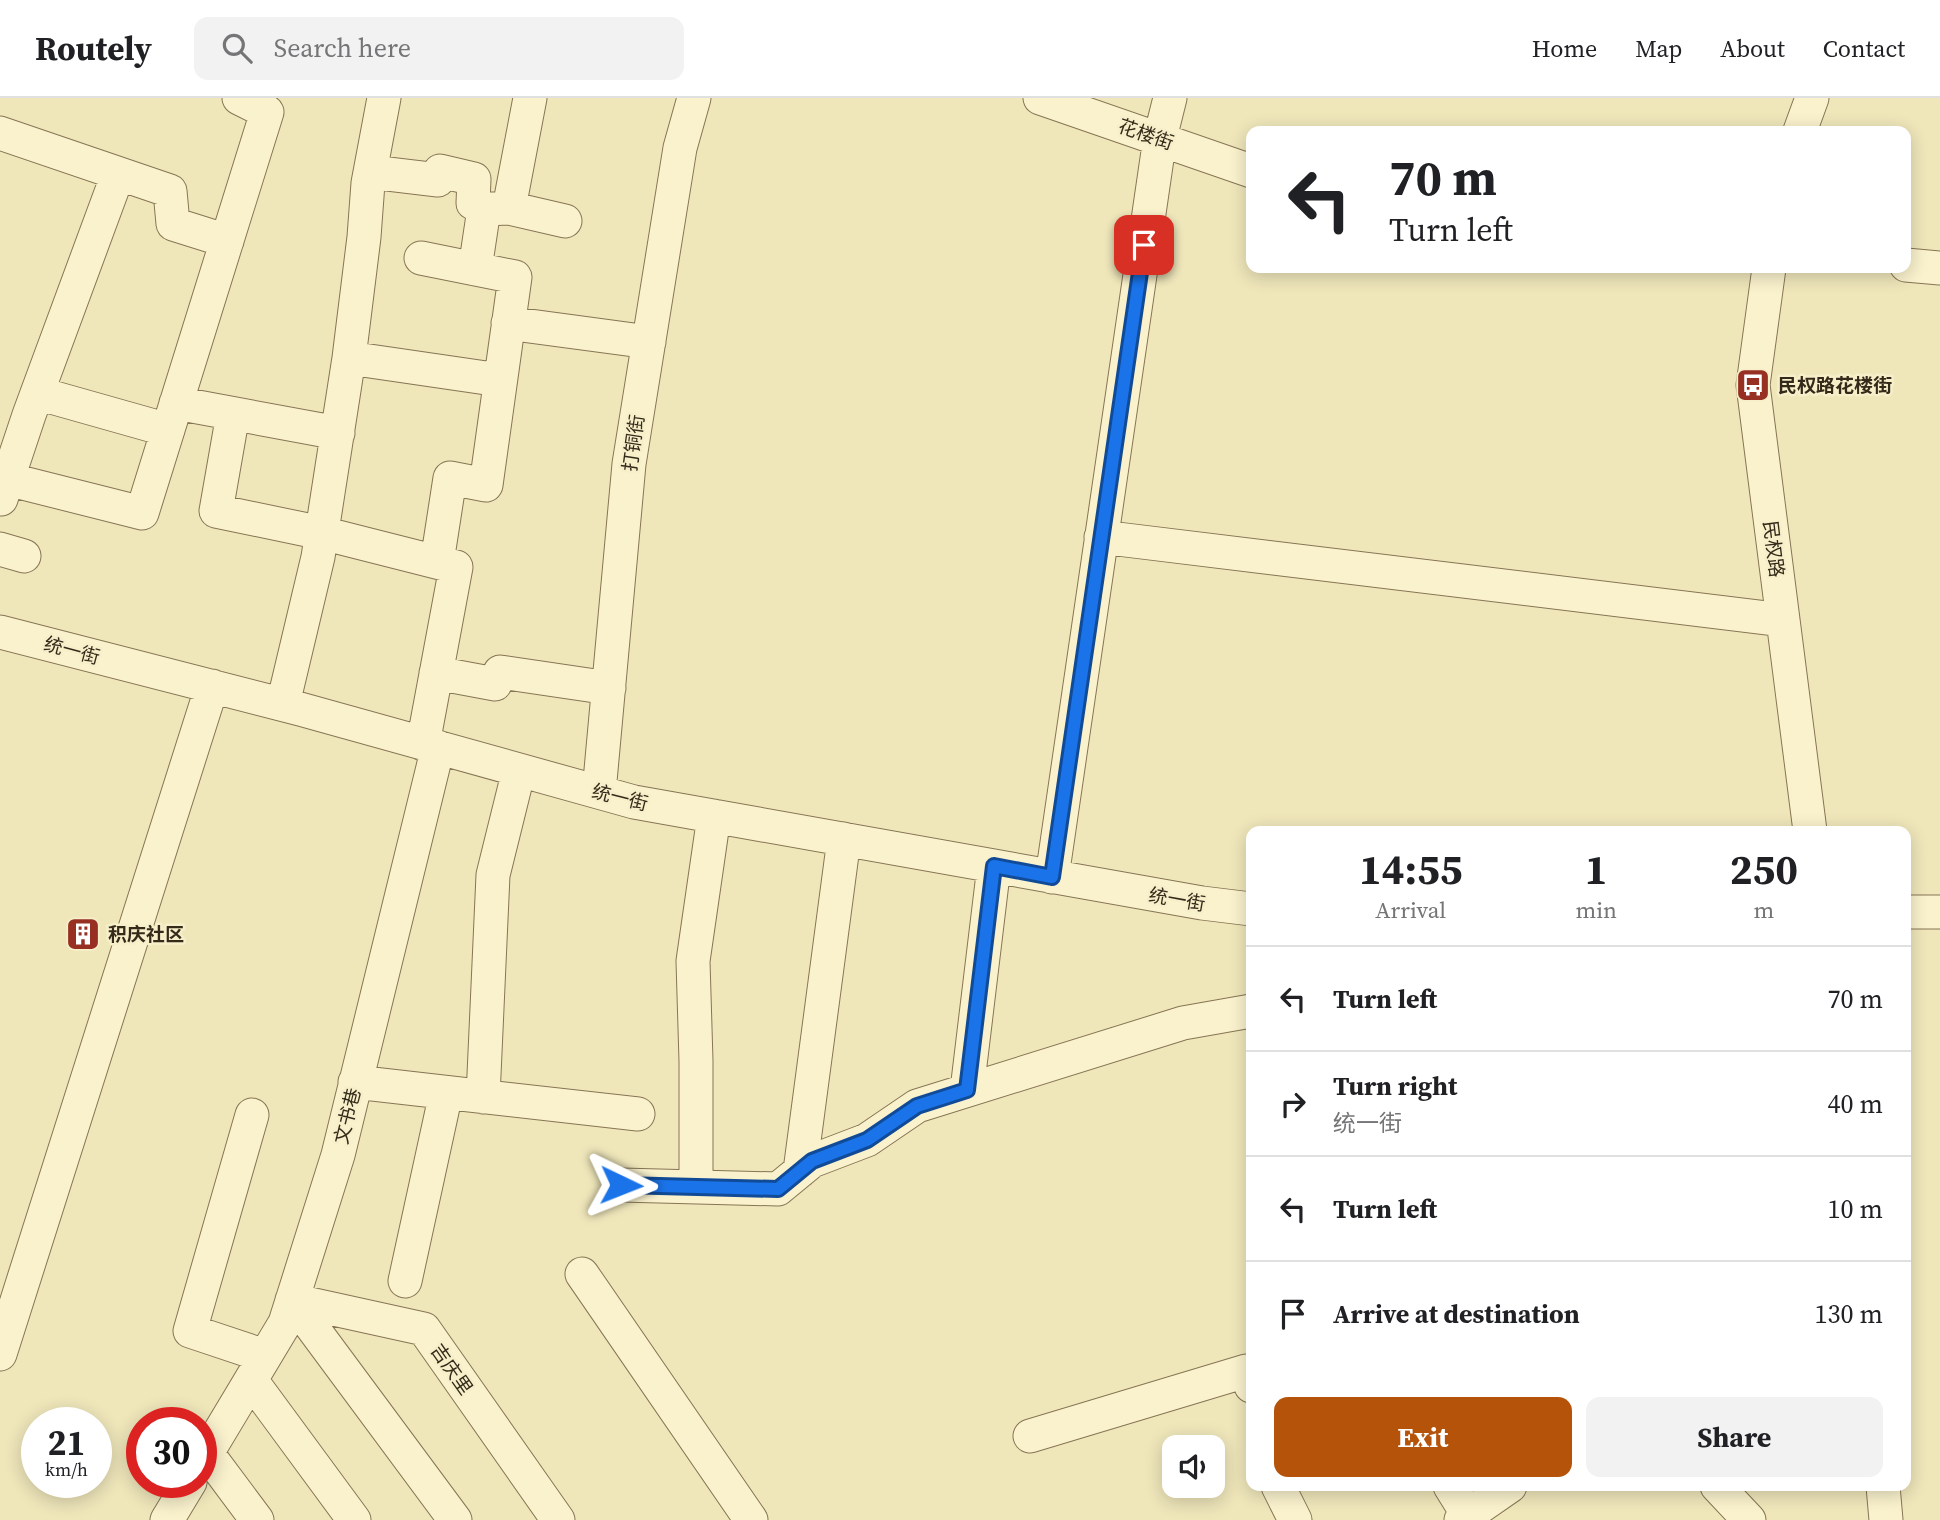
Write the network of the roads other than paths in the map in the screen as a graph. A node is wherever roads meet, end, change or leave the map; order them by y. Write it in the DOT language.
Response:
graph roads {
  1 [pos="239,98"];
  2 [pos="384,98"];
  3 [pos="530,98"];
  4 [pos="694,98"];
  5 [pos="1040,98"];
  6 [pos="1170,98"];
  7 [pos="1812,98"];
  8 [pos="1802,126"];
  9 [pos="0,133"];
  10 [pos="1160,138"];
  11 [pos="1246,169"];
  12 [pos="371,172"];
  13 [pos="118,174"];
  14 [pos="496,209"];
  15 [pos="565,221"];
  16 [pos="227,241"];
  17 [pos="421,258"];
  18 [pos="1911,265"];
  19 [pos="1940,268"];
  20 [pos="475,270"];
  21 [pos="1768,273"];
  22 [pos="508,323"];
  23 [pos="649,342"];
  24 [pos="349,358"];
  25 [pos="500,380"];
  26 [pos="37,393"];
  27 [pos="233,414"];
  28 [pos="172,417"];
  29 [pos="338,433"];
  30 [pos="4,490"];
  31 [pos="322,533"];
  32 [pos="1101,537"];
  33 [pos="437,562"];
  34 [pos="1783,620"];
  35 [pos="0,632"];
  36 [pos="436,673"];
  37 [pos="212,687"];
  38 [pos="609,688"];
  39 [pos="283,704"];
  40 [pos="430,745"];
  41 [pos="519,770"];
  42 [pos="599,792"];
  43 [pos="714,816"];
  44 [pos="1809,826"];
  45 [pos="844,839"];
  46 [pos="994,866"];
  47 [pos="1052,877"];
  48 [pos="1246,908"];
  49 [pos="1911,912"];
  50 [pos="1940,912"];
  51 [pos="1246,1012"];
  52 [pos="355,1082"];
  53 [pos="967,1090"];
  54 [pos="446,1093"];
  55 [pos="483,1097"];
  56 [pos="639,1114"];
  57 [pos="252,1115"];
  58 [pos="800,1171"];
  59 [pos="621,1185"];
  60 [pos="696,1187"];
  61 [pos="582,1274"];
  62 [pos="405,1281"];
  63 [pos="292,1300"];
  64 [pos="0,1354"];
  65 [pos="258,1368"];
  66 [pos="1246,1371"];
  67 [pos="217,1436"];
  68 [pos="1030,1436"];
  69 [pos="217,1473"];
  70 [pos="1280,1491"];
  71 [pos="1452,1491"];
  72 [pos="1503,1491"];
  73 [pos="1722,1491"];
  74 [pos="1883,1491"];
  75 [pos="180,1498"];
  76 [pos="1464,1518"];
  77 [pos="167,1520"];
  78 [pos="257,1520"];
  79 [pos="354,1520"];
  80 [pos="455,1520"];
  81 [pos="558,1520"];
  82 [pos="751,1520"];
  83 [pos="1295,1520"];
  84 [pos="1749,1520"];
  85 [pos="1886,1520"];
  1 -- 16 [label="street"];
  2 -- 12 [label="street"];
  3 -- 14 [label="street"];
  4 -- 23 [label="street, 打铜街"];
  5 -- 10 [label="street, 花楼街"];
  6 -- 10 [label="street"];
  7 -- 8 [label="street"];
  9 -- 13 [label="street"];
  10 -- 11 [label="street, 花楼街"];
  10 -- 32 [label="street"];
  12 -- 14 [label="street"];
  12 -- 24 [label="street"];
  13 -- 16 [label="street"];
  13 -- 26 [label="street"];
  14 -- 15 [label="street"];
  14 -- 20 [label="street"];
  16 -- 28 [label="street"];
  17 -- 20 [label="street"];
  18 -- 19 [label="street"];
  20 -- 22 [label="street"];
  21 -- 34 [label="street, 民权路"];
  22 -- 23 [label="street"];
  22 -- 25 [label="street"];
  23 -- 38 [label="street, 打铜街"];
  24 -- 25 [label="street"];
  24 -- 29 [label="street"];
  25 -- 33 [label="street"];
  26 -- 28 [label="street"];
  26 -- 30 [label="street"];
  27 -- 28 [label="street"];
  27 -- 29 [label="street"];
  27 -- 31 [label="street"];
  28 -- 30 [label="street"];
  29 -- 31 [label="street"];
  31 -- 33 [label="street"];
  31 -- 39 [label="street"];
  32 -- 34 [label="street"];
  32 -- 47 [label="street"];
  33 -- 36 [label="street, 文书巷"];
  34 -- 44 [label="street, 民权路"];
  35 -- 37 [label="street, 统一街"];
  36 -- 38 [label="street"];
  36 -- 40 [label="street, 文书巷"];
  37 -- 39 [label="street, 统一街"];
  37 -- 64 [label="street"];
  38 -- 42 [label="street, 打铜街"];
  39 -- 40 [label="street, 统一街"];
  40 -- 41 [label="street, 统一街"];
  40 -- 52 [label="street, 文书巷"];
  41 -- 42 [label="street, 统一街"];
  41 -- 55 [label="street"];
  42 -- 43 [label="street, 统一街"];
  43 -- 45 [label="street, 统一街"];
  43 -- 60 [label="street"];
  45 -- 46 [label="street, 统一街"];
  45 -- 58 [label="street"];
  46 -- 47 [label="street, 统一街"];
  46 -- 53 [label="street"];
  47 -- 48 [label="street, 统一街"];
  49 -- 50 [label="street"];
  51 -- 53 [label="street"];
  52 -- 54 [label="street"];
  52 -- 63 [label="street, 文书巷"];
  53 -- 58 [label="street"];
  54 -- 55 [label="street"];
  54 -- 62 [label="street"];
  55 -- 56 [label="street"];
  57 -- 65 [label="street"];
  58 -- 60 [label="street"];
  59 -- 60 [label="street"];
  61 -- 82 [label="street"];
  63 -- 65 [label="street, 文书巷"];
  63 -- 80 [label="street"];
  63 -- 81 [label="street, 吉庆里"];
  65 -- 67 [label="street, 文书巷"];
  65 -- 79 [label="street"];
  66 -- 68 [label="street"];
  69 -- 78 [label="street"];
  70 -- 83 [label="street"];
  71 -- 76 [label="street"];
  72 -- 76 [label="street"];
  73 -- 84 [label="street"];
  74 -- 85 [label="street"];
  75 -- 77 [label="street"];
}
